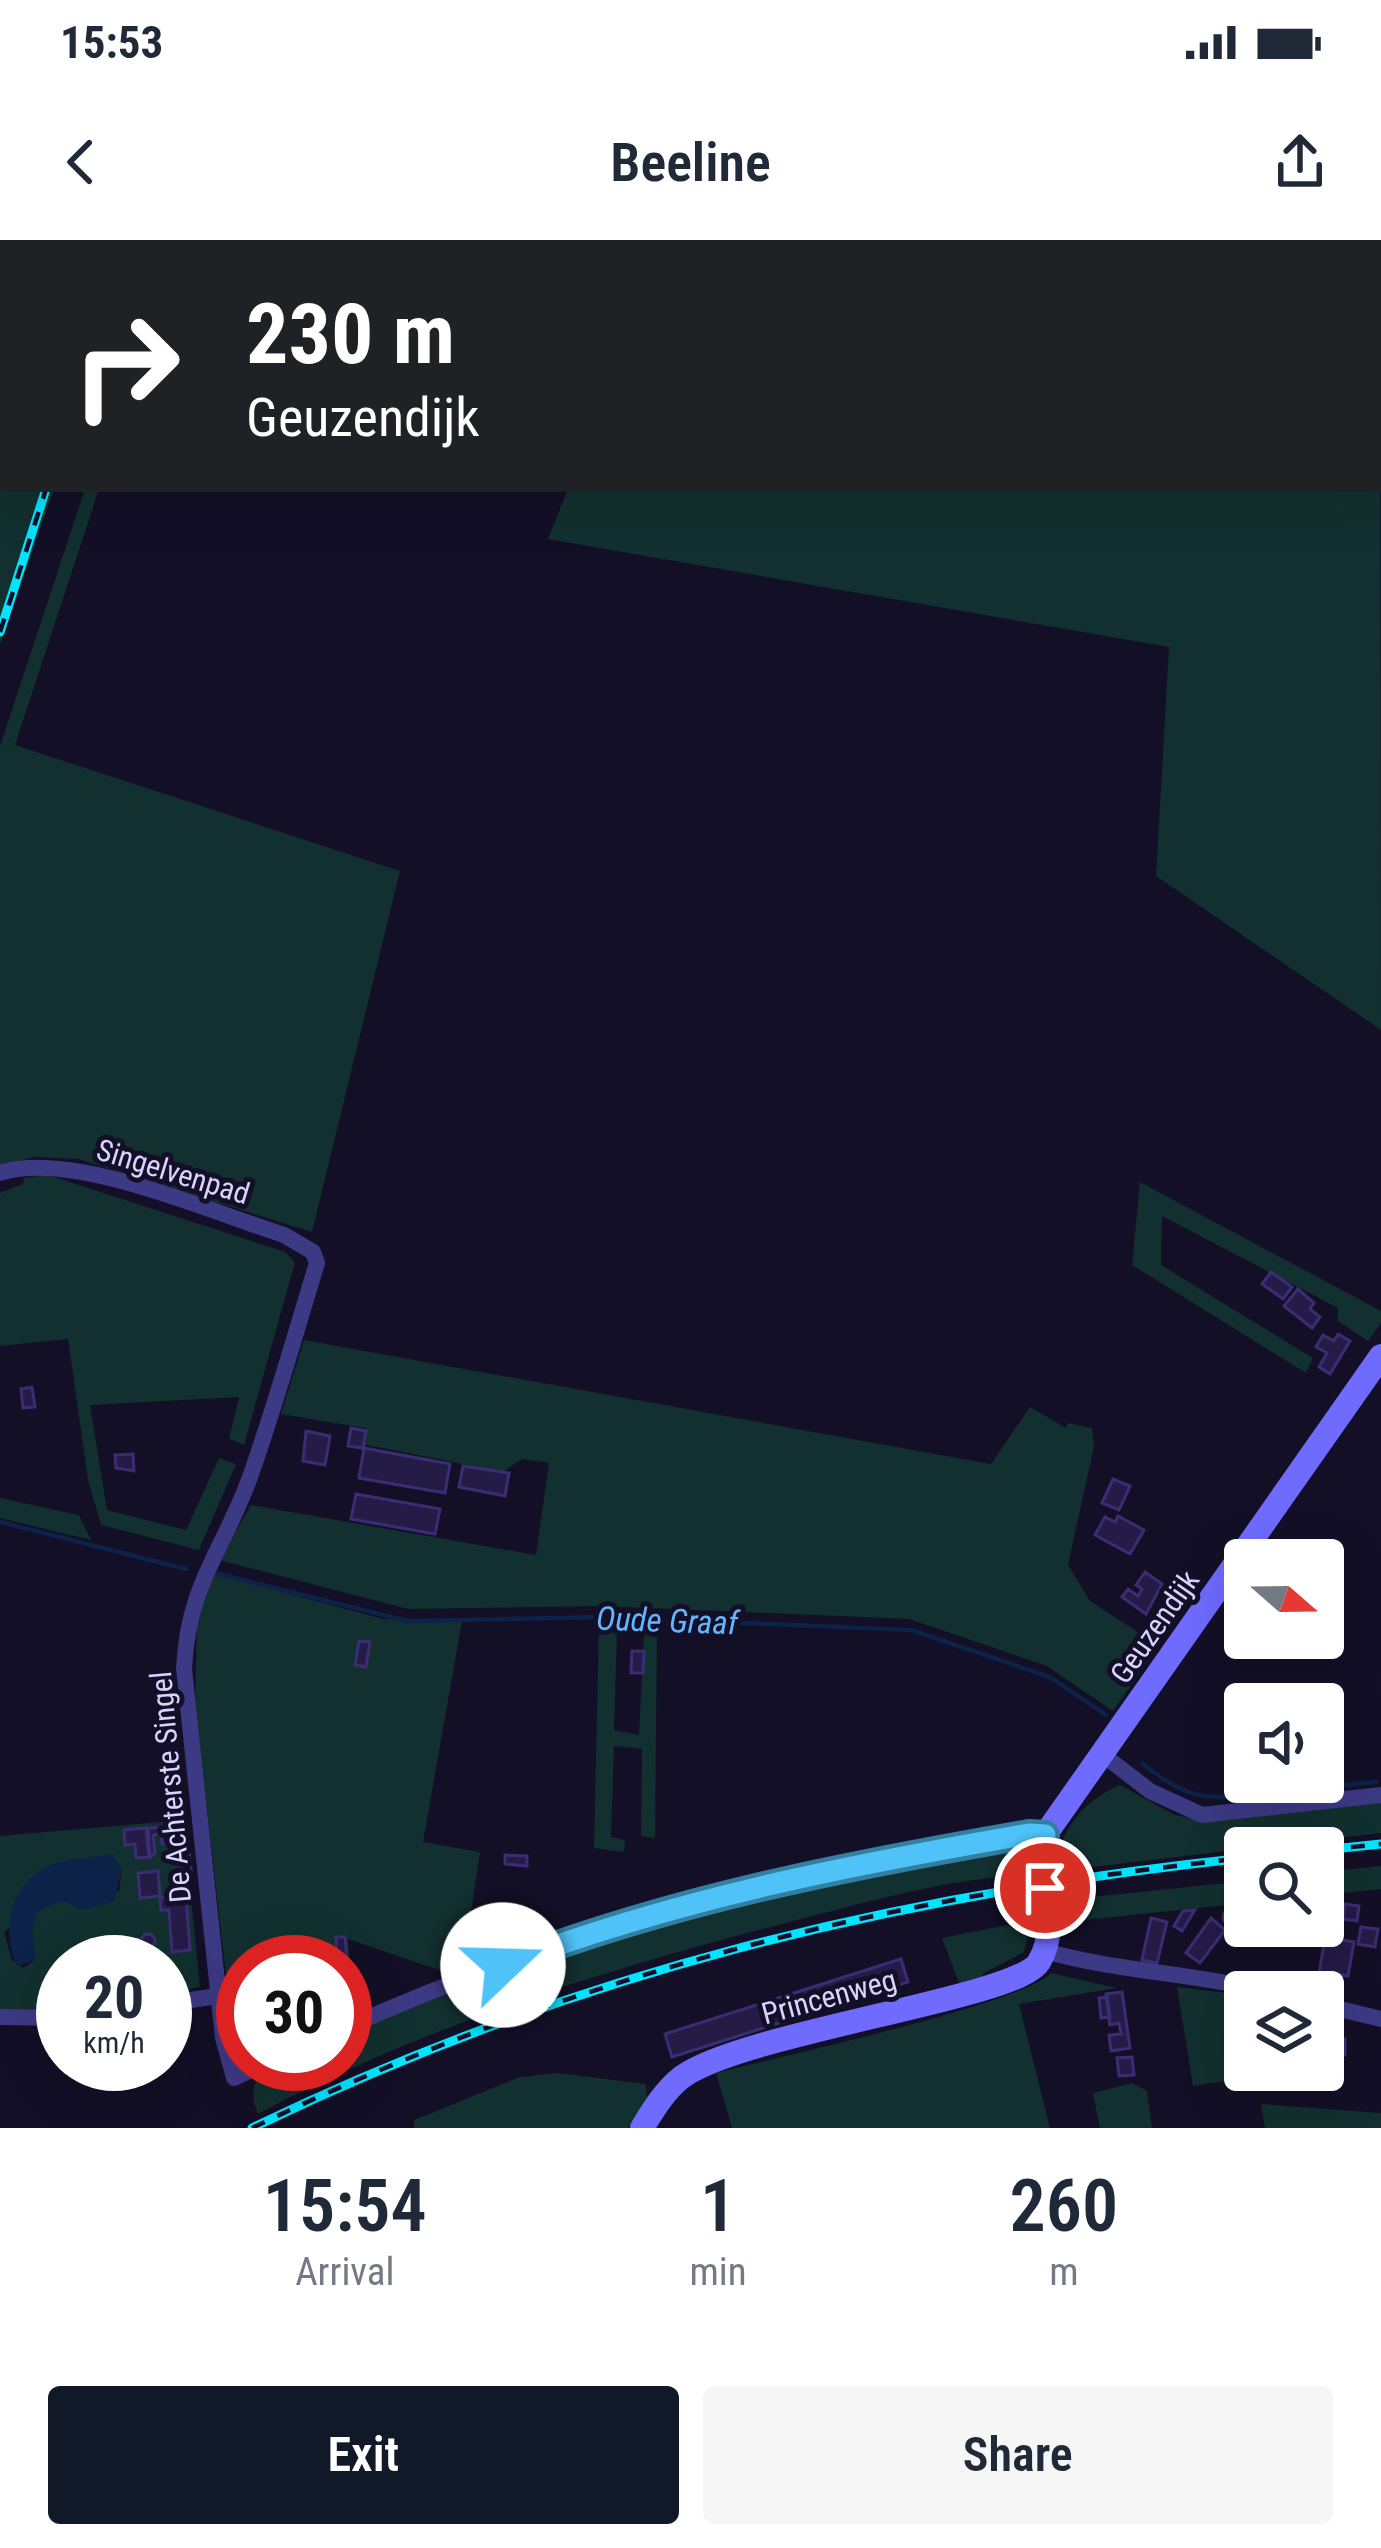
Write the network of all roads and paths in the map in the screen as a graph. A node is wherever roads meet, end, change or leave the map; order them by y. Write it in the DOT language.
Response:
graph roads {
  1 [pos="0,1173"];
  2 [pos="317,1263"];
  3 [pos="1381,1356"];
  4 [pos="1102,1754"];
  5 [pos="1381,1795"];
  6 [pos="1045,1835"];
  7 [pos="1045,1951"];
  8 [pos="1224,1982"];
  9 [pos="216,1984"];
  10 [pos="1344,2010"];
  11 [pos="0,2017"];
  12 [pos="372,2017"];
  13 [pos="36,2018"];
  14 [pos="1381,2019"];
  15 [pos="642,2128"];
  1 -- 2 [label="street, Singelvenpad"];
  2 -- 9 [label="street, De Achterste Singel"];
  3 -- 4 [label="main road, Geuzendijk"];
  4 -- 5 [label="street"];
  4 -- 6 [label="main road, Geuzendijk"];
  6 -- 7 [label="main road"];
  6 -- 12 [label="street"];
  7 -- 8 [label="street"];
  7 -- 15 [label="main road, Princenweg"];
  10 -- 14 [label="street"];
  11 -- 13 [label="street"];
}
